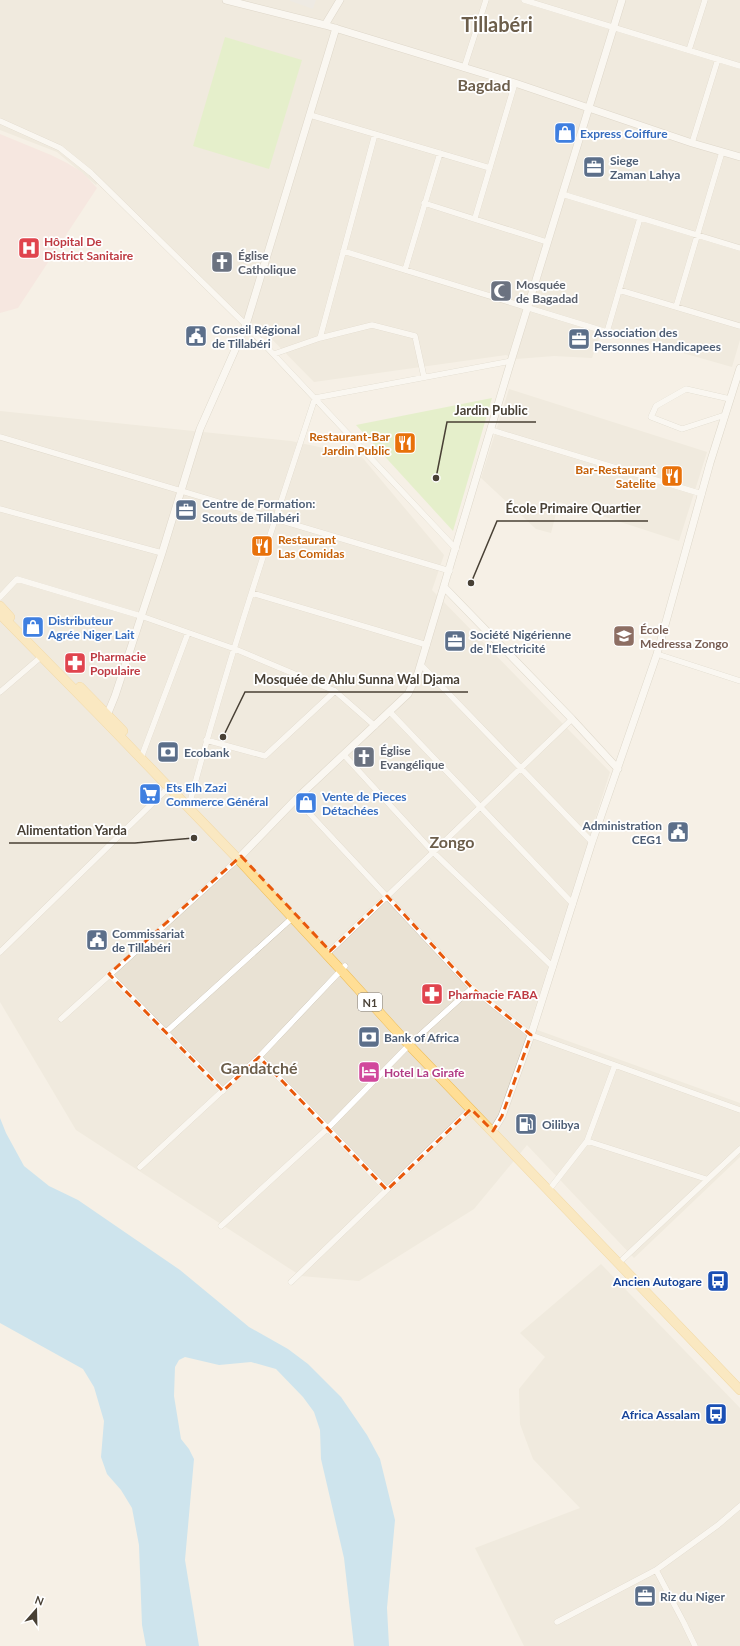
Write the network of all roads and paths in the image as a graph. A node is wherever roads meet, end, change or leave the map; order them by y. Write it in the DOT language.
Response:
graph roads {
  1 [pos="226,0"];
  2 [pos="340,0"];
  3 [pos="486,0"];
  4 [pos="524,0"];
  5 [pos="622,0"];
  6 [pos="705,0"];
  7 [pos="325,25"];
  8 [pos="336,28"];
  9 [pos="614,28"];
  10 [pos="689,50"];
  11 [pos="718,59"];
  12 [pos="740,66"];
  13 [pos="464,68"];
  14 [pos="515,83"];
  15 [pos="588,108"];
  16 [pos="310,114"];
  17 [pos="0,121"];
  18 [pos="375,134"];
  19 [pos="692,143"];
  20 [pos="722,152"];
  21 [pos="440,154"];
  22 [pos="740,157"];
  23 [pos="490,168"];
  24 [pos="562,194"];
  25 [pos="424,203"];
  26 [pos="475,218"];
  27 [pos="640,218"];
  28 [pos="697,235"];
  29 [pos="547,242"];
  30 [pos="740,248"];
  31 [pos="343,251"];
  32 [pos="405,270"];
  33 [pos="619,290"];
  34 [pos="676,307"];
  35 [pos="527,308"];
  36 [pos="246,325"];
  37 [pos="740,326"];
  38 [pos="320,338"];
  39 [pos="274,354"];
  40 [pos="511,361"];
  41 [pos="740,368"];
  42 [pos="424,377"];
  43 [pos="314,398"];
  44 [pos="730,399"];
  45 [pos="725,415"];
  46 [pos="490,430"];
  47 [pos="0,437"];
  48 [pos="180,491"];
  49 [pos="702,494"];
  50 [pos="0,509"];
  51 [pos="275,519"];
  52 [pos="456,549"];
  53 [pos="162,553"];
  54 [pos="450,571"];
  55 [pos="445,588"];
  56 [pos="252,593"];
  57 [pos="0,596"];
  58 [pos="0,606"];
  59 [pos="0,614"];
  60 [pos="141,616"];
  61 [pos="188,633"];
  62 [pos="427,645"];
  63 [pos="234,649"];
  64 [pos="657,654"];
  65 [pos="42,656"];
  66 [pos="421,665"];
  67 [pos="740,681"];
  68 [pos="0,692"];
  69 [pos="335,692"];
  70 [pos="390,712"];
  71 [pos="106,717"];
  72 [pos="572,719"];
  73 [pos="375,726"];
  74 [pos="206,740"];
  75 [pos="344,754"];
  76 [pos="142,756"];
  77 [pos="521,767"];
  78 [pos="618,769"];
  79 [pos="168,788"];
  80 [pos="296,799"];
  81 [pos="190,802"];
  82 [pos="480,806"];
  83 [pos="592,842"];
  84 [pos="433,852"];
  85 [pos="240,857"];
  86 [pos="387,896"];
  87 [pos="573,904"];
  88 [pos="292,918"];
  89 [pos="330,951"];
  90 [pos="0,952"];
  91 [pos="553,967"];
  92 [pos="343,968"];
  93 [pos="109,974"];
  94 [pos="472,988"];
  95 [pos="61,1019"];
  96 [pos="166,1032"];
  97 [pos="530,1035"];
  98 [pos="411,1043"];
  99 [pos="259,1057"];
  100 [pos="616,1065"];
  101 [pos="223,1091"];
  102 [pos="472,1109"];
  103 [pos="740,1110"];
  104 [pos="495,1128"];
  105 [pos="327,1129"];
  106 [pos="587,1141"];
  107 [pos="740,1149"];
  108 [pos="140,1167"];
  109 [pos="706,1179"];
  110 [pos="552,1186"];
  111 [pos="387,1190"];
  112 [pos="221,1226"];
  113 [pos="623,1259"];
  114 [pos="291,1282"];
  115 [pos="740,1382"];
  116 [pos="740,1390"];
  117 [pos="740,1506"];
  118 [pos="656,1570"];
  119 [pos="557,1622"];
  120 [pos="695,1646"];
  1 -- 7 [label="street"];
  2 -- 7 [label="street"];
  3 -- 13 [label="street"];
  4 -- 9 [label="street"];
  5 -- 9 [label="street"];
  6 -- 10 [label="street"];
  7 -- 8 [label="street"];
  8 -- 13 [label="street"];
  8 -- 16 [label="street"];
  9 -- 10 [label="street"];
  9 -- 15 [label="street"];
  10 -- 11 [label="street"];
  11 -- 12 [label="street"];
  11 -- 19 [label="street"];
  13 -- 14 [label="street"];
  14 -- 15 [label="street"];
  14 -- 23 [label="street"];
  15 -- 19 [label="street"];
  15 -- 24 [label="street"];
  16 -- 18 [label="street"];
  16 -- 36 [label="street"];
  17 -- 36 [label="street"];
  18 -- 21 [label="street"];
  18 -- 31 [label="street"];
  19 -- 20 [label="street"];
  20 -- 22 [label="street"];
  20 -- 28 [label="street"];
  21 -- 23 [label="street"];
  21 -- 25 [label="street"];
  23 -- 26 [label="street"];
  24 -- 27 [label="street"];
  24 -- 29 [label="street"];
  25 -- 26 [label="street"];
  25 -- 32 [label="street"];
  26 -- 29 [label="street"];
  27 -- 28 [label="street"];
  27 -- 33 [label="street"];
  28 -- 30 [label="street"];
  28 -- 34 [label="street"];
  29 -- 35 [label="street"];
  31 -- 32 [label="street"];
  31 -- 38 [label="street"];
  32 -- 35 [label="street"];
  33 -- 34 [label="street"];
  33 -- 35 [label="street"];
  34 -- 37 [label="street"];
  35 -- 40 [label="street"];
  36 -- 39 [label="street"];
  36 -- 48 [label="street"];
  38 -- 39 [label="street"];
  38 -- 42 [label="street"];
  39 -- 43 [label="street"];
  40 -- 42 [label="street"];
  40 -- 46 [label="street"];
  41 -- 44 [label="street"];
  42 -- 43 [label="street"];
  43 -- 51 [label="street"];
  43 -- 52 [label="street"];
  44 -- 45 [label="street"];
  44 -- 45 [label="street"];
  45 -- 49 [label="street"];
  46 -- 49 [label="street"];
  46 -- 52 [label="street"];
  47 -- 48 [label="street"];
  48 -- 51 [label="street"];
  48 -- 53 [label="street"];
  49 -- 64 [label="street"];
  50 -- 53 [label="street"];
  51 -- 54 [label="street"];
  51 -- 56 [label="street"];
  52 -- 54 [label="street"];
  53 -- 60 [label="street"];
  54 -- 55 [label="street"];
  55 -- 62 [label="street"];
  55 -- 72 [label="street"];
  56 -- 62 [label="street"];
  56 -- 63 [label="street"];
  57 -- 60 [label="street"];
  58 -- 71 [label="main road, N1"];
  59 -- 65 [label="main road, N1"];
  60 -- 61 [label="street"];
  60 -- 71 [label="street"];
  61 -- 63 [label="street"];
  61 -- 76 [label="street"];
  62 -- 66 [label="street"];
  63 -- 69 [label="street"];
  63 -- 74 [label="street"];
  64 -- 67 [label="street"];
  64 -- 78 [label="street"];
  65 -- 68 [label="street"];
  65 -- 71 [label="main road, N1"];
  66 -- 70 [label="street"];
  66 -- 77 [label="street"];
  69 -- 73 [label="street"];
  69 -- 74 [label="street"];
  70 -- 73 [label="street"];
  70 -- 82 [label="street"];
  71 -- 76 [label="main road, N1"];
  72 -- 77 [label="street"];
  72 -- 78 [label="street"];
  73 -- 75 [label="street"];
  74 -- 81 [label="street"];
  75 -- 80 [label="street"];
  75 -- 84 [label="street"];
  76 -- 79 [label="main road, N1"];
  76 -- 81 [label="main road, N1"];
  77 -- 82 [label="street"];
  77 -- 83 [label="street"];
  78 -- 83 [label="street"];
  79 -- 85 [label="main road, N1"];
  79 -- 90 [label="street"];
  80 -- 85 [label="street"];
  80 -- 86 [label="street"];
  81 -- 85 [label="main road, N1"];
  82 -- 84 [label="street"];
  82 -- 87 [label="street"];
  83 -- 87 [label="street"];
  84 -- 86 [label="street"];
  84 -- 91 [label="street"];
  85 -- 88 [label="main road, N1"];
  85 -- 89 [label="main road, N1"];
  85 -- 93 [label="street"];
  86 -- 89 [label="street"];
  86 -- 94 [label="street"];
  87 -- 91 [label="street"];
  88 -- 92 [label="main road, N1"];
  88 -- 96 [label="street"];
  89 -- 92 [label="main road, N1"];
  91 -- 97 [label="street"];
  92 -- 98 [label="main road, N1"];
  92 -- 99 [label="street"];
  93 -- 95 [label="street"];
  93 -- 96 [label="street"];
  94 -- 97 [label="street"];
  94 -- 98 [label="street"];
  96 -- 101 [label="street"];
  97 -- 100 [label="street"];
  97 -- 104 [label="street"];
  98 -- 102 [label="main road, N1"];
  98 -- 104 [label="main road, N1"];
  98 -- 105 [label="street"];
  99 -- 101 [label="street"];
  99 -- 105 [label="street"];
  100 -- 103 [label="street"];
  100 -- 106 [label="street"];
  101 -- 108 [label="street"];
  102 -- 104 [label="main road, N1"];
  102 -- 111 [label="street"];
  104 -- 110 [label="main road, N1"];
  104 -- 116 [label="main road, N1"];
  105 -- 111 [label="street"];
  105 -- 112 [label="street"];
  106 -- 109 [label="street"];
  106 -- 110 [label="street"];
  107 -- 109 [label="street"];
  109 -- 113 [label="street"];
  110 -- 113 [label="main road, N1"];
  111 -- 114 [label="street"];
  113 -- 115 [label="main road, N1"];
  117 -- 118 [label="street"];
  118 -- 119 [label="street"];
  118 -- 120 [label="street"];
}
